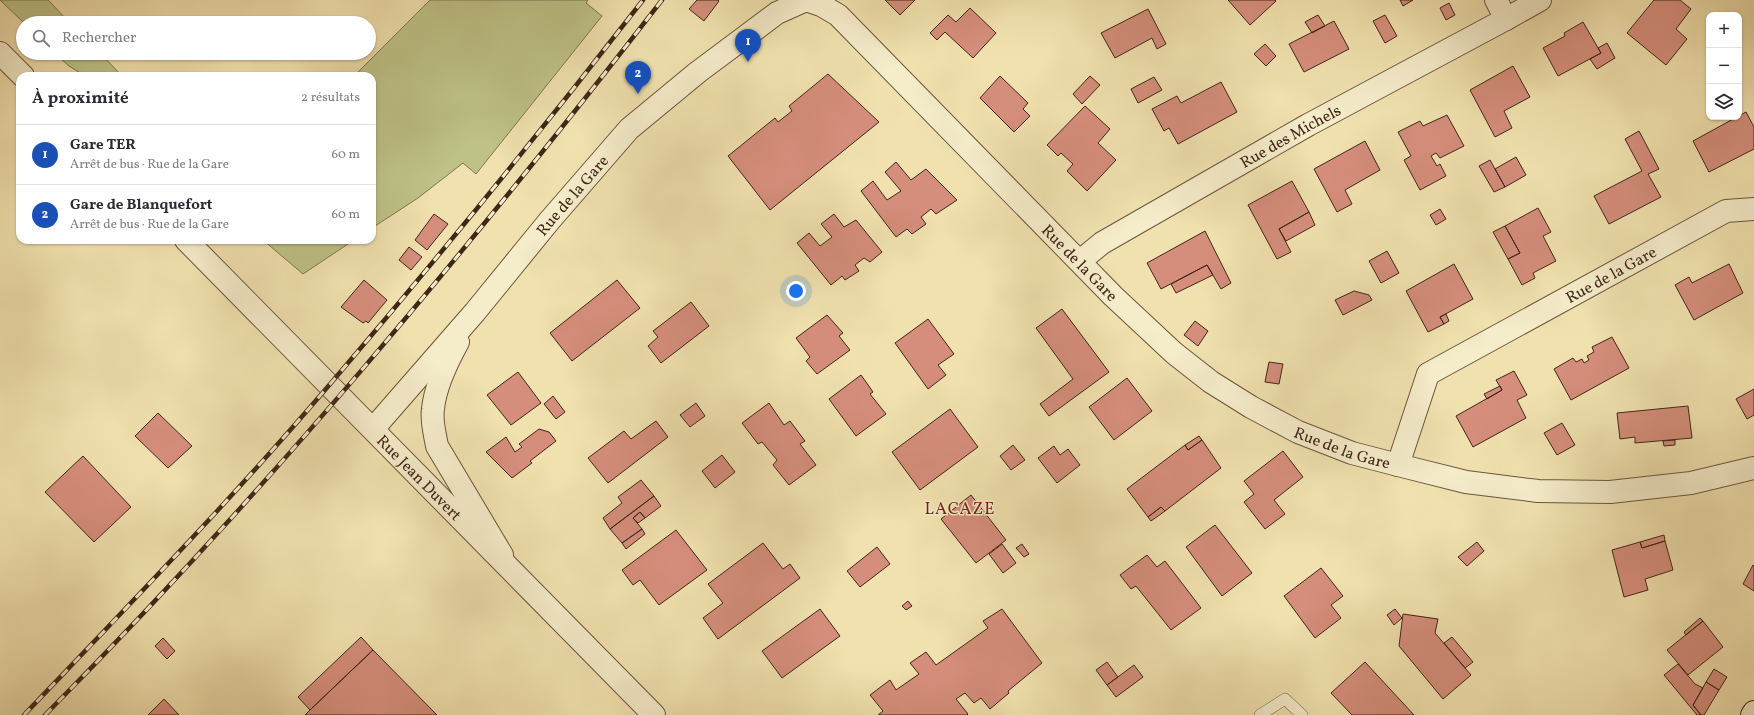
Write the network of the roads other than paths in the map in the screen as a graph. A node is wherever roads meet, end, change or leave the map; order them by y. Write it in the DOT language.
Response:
graph roads {
  1 [pos="806,0"];
  2 [pos="1540,0"];
  3 [pos="1501,9"];
  4 [pos="0,53"];
  5 [pos="19,72"];
  6 [pos="1754,208"];
  7 [pos="190,244"];
  8 [pos="1080,261"];
  9 [pos="475,312"];
  10 [pos="373,429"];
  11 [pos="1398,465"];
  12 [pos="1754,468"];
  13 [pos="507,564"];
  14 [pos="1754,712"];
  15 [pos="654,715"];
  16 [pos="1260,715"];
  17 [pos="1302,715"];
  18 [pos="1752,715"];
  1 -- 8 [label="street, Rue de la Gare"];
  1 -- 9 [label="street, Rue de la Gare"];
  2 -- 3 [label="street, Rue des Michels"];
  3 -- 8 [label="street, Rue des Michels"];
  4 -- 5 [label="street"];
  6 -- 11 [label="street, Rue de la Gare"];
  7 -- 10 [label="street, Rue Jean Duvert"];
  8 -- 11 [label="street, Rue de la Gare"];
  9 -- 10 [label="street, Rue de la Gare"];
  9 -- 13 [label="street"];
  10 -- 13 [label="street, Rue Jean Duvert"];
  11 -- 12 [label="street, Rue de la Gare"];
  13 -- 15 [label="street, Rue Jean Duvert"];
  14 -- 18 [label="street"];
  16 -- 17 [label="lane"];
}
